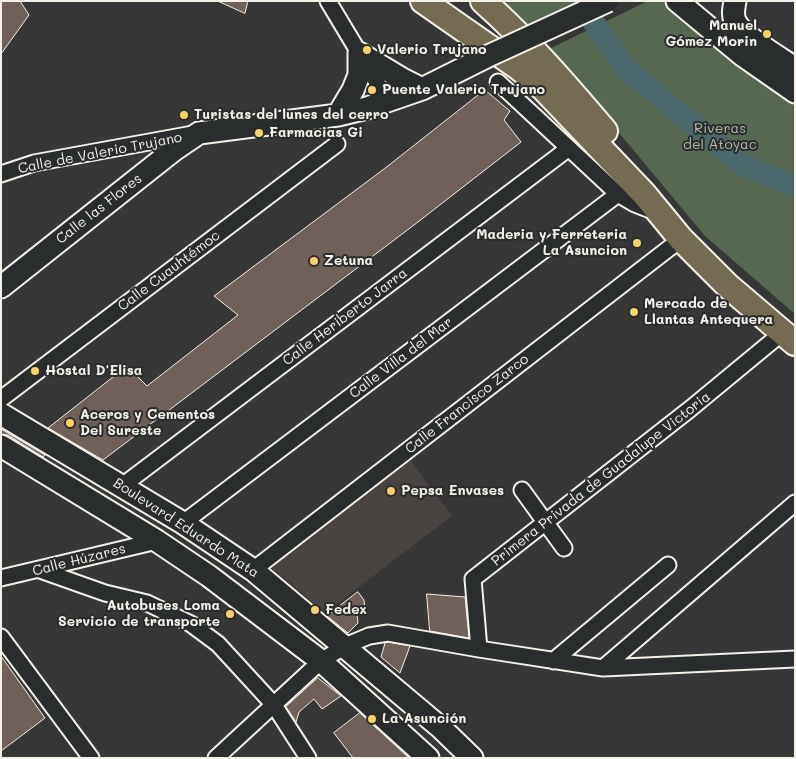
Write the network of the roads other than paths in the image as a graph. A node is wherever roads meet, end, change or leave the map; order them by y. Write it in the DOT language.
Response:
graph roads {
  1 [pos="328,1"];
  2 [pos="422,1"];
  3 [pos="483,1"];
  4 [pos="608,1"];
  5 [pos="677,1"];
  6 [pos="735,1"];
  7 [pos="359,53"];
  8 [pos="795,68"];
  9 [pos="498,82"];
  10 [pos="422,89"];
  11 [pos="795,92"];
  12 [pos="388,101"];
  13 [pos="338,115"];
  14 [pos="199,133"];
  15 [pos="337,144"];
  16 [pos="569,148"];
  17 [pos="1,174"];
  18 [pos="618,194"];
  19 [pos="644,194"];
  20 [pos="659,214"];
  21 [pos="682,239"];
  22 [pos="1,286"];
  23 [pos="788,338"];
  24 [pos="1,400"];
  25 [pos="1,414"];
  26 [pos="1,446"];
  27 [pos="122,486"];
  28 [pos="522,490"];
  29 [pos="795,503"];
  30 [pos="183,522"];
  31 [pos="547,523"];
  32 [pos="157,540"];
  33 [pos="564,548"];
  34 [pos="668,565"];
  35 [pos="40,570"];
  36 [pos="253,570"];
  37 [pos="1,578"];
  38 [pos="1,637"];
  39 [pos="345,646"];
  40 [pos="479,649"];
  41 [pos="795,659"];
  42 [pos="553,661"];
  43 [pos="322,662"];
  44 [pos="603,668"];
  45 [pos="274,705"];
  46 [pos="91,758"];
  47 [pos="216,758"];
  48 [pos="308,758"];
  49 [pos="428,758"];
  50 [pos="472,758"];
  1 -- 7 [label="street"];
  2 -- 19 [label="main road"];
  3 -- 19 [label="main road"];
  4 -- 10 [label="main road, bridge"];
  5 -- 11 [label="main road"];
  6 -- 8 [label="main road"];
  7 -- 10 [label="main road"];
  7 -- 12 [label="street"];
  7 -- 13 [label="main road"];
  9 -- 16 [label="street"];
  10 -- 12 [label="main road"];
  12 -- 13 [label="main road"];
  13 -- 14 [label="main road"];
  14 -- 17 [label="street, Calle de Valerio Trujano"];
  14 -- 22 [label="main road, Calle las Flores"];
  15 -- 24 [label="street, Calle Cuauhtémoc"];
  16 -- 18 [label="street"];
  16 -- 27 [label="street, Calle Heriberto Jarra"];
  18 -- 20 [label="street"];
  18 -- 30 [label="street, Calle Villa del Mar"];
  19 -- 20 [label="main road"];
  20 -- 21 [label="main road"];
  21 -- 23 [label="main road"];
  21 -- 36 [label="street, Calle Francisco Zarco"];
  23 -- 31 [label="street, Primera Privada de Guadalupe Victoria"];
  25 -- 27 [label="main road, Boulevard Eduardo Mata"];
  26 -- 32 [label="main road, Boulevard Eduardo Mata"];
  27 -- 30 [label="main road, Boulevard Eduardo Mata"];
  28 -- 31 [label="street"];
  29 -- 44 [label="street"];
  30 -- 36 [label="main road, Boulevard Eduardo Mata"];
  31 -- 33 [label="street"];
  31 -- 40 [label="street, Primera Privada de Guadalupe Victoria"];
  32 -- 35 [label="street, Calle Húzares"];
  32 -- 43 [label="main road, Boulevard Eduardo Mata"];
  34 -- 42 [label="street"];
  35 -- 37 [label="street, Calle Húzares"];
  35 -- 45 [label="street"];
  36 -- 39 [label="main road, Boulevard Eduardo Mata"];
  38 -- 46 [label="street"];
  39 -- 40 [label="street"];
  39 -- 43 [label="street"];
  39 -- 50 [label="main road, Boulevard Eduardo Mata"];
  40 -- 42 [label="street"];
  41 -- 44 [label="street"];
  42 -- 44 [label="street"];
  43 -- 45 [label="street"];
  43 -- 49 [label="main road, Boulevard Eduardo Mata"];
  45 -- 47 [label="street"];
  45 -- 48 [label="street"];
}
